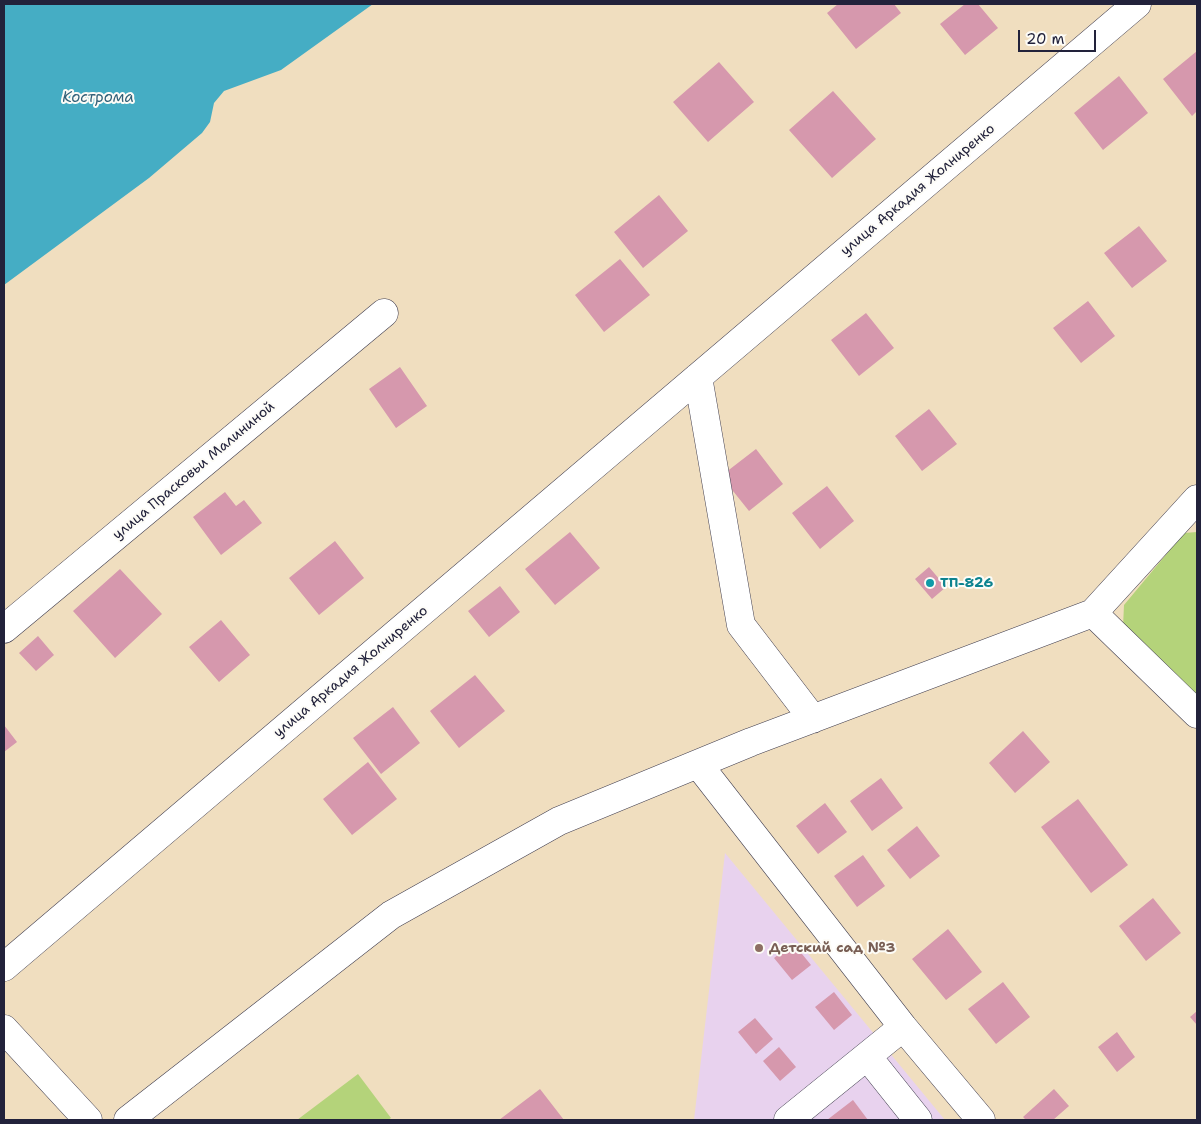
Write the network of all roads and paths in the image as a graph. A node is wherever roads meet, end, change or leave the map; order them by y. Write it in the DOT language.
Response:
graph roads {
  1 [pos="1137,4"];
  2 [pos="384,313"];
  3 [pos="698,377"];
  4 [pos="1195,508"];
  5 [pos="1093,613"];
  6 [pos="4,629"];
  7 [pos="1197,714"];
  8 [pos="813,719"];
  9 [pos="698,764"];
  10 [pos="4,967"];
  11 [pos="904,1026"];
  12 [pos="4,1029"];
  13 [pos="867,1056"];
  14 [pos="88,1120"];
  15 [pos="128,1120"];
  16 [pos="788,1120"];
  17 [pos="918,1120"];
  18 [pos="981,1120"];
  1 -- 3 [label="street, улица Аркадия Жолниренко"];
  2 -- 6 [label="street, улица Прасковьи Малининой"];
  3 -- 8 [label="street"];
  3 -- 10 [label="street, улица Аркадия Жолниренко"];
  4 -- 5 [label="street"];
  5 -- 7 [label="street"];
  5 -- 8 [label="street"];
  8 -- 9 [label="street"];
  9 -- 11 [label="street"];
  9 -- 15 [label="street"];
  11 -- 13 [label="street"];
  11 -- 18 [label="street"];
  12 -- 14 [label="street"];
  13 -- 16 [label="street"];
  13 -- 17 [label="street"];
}
